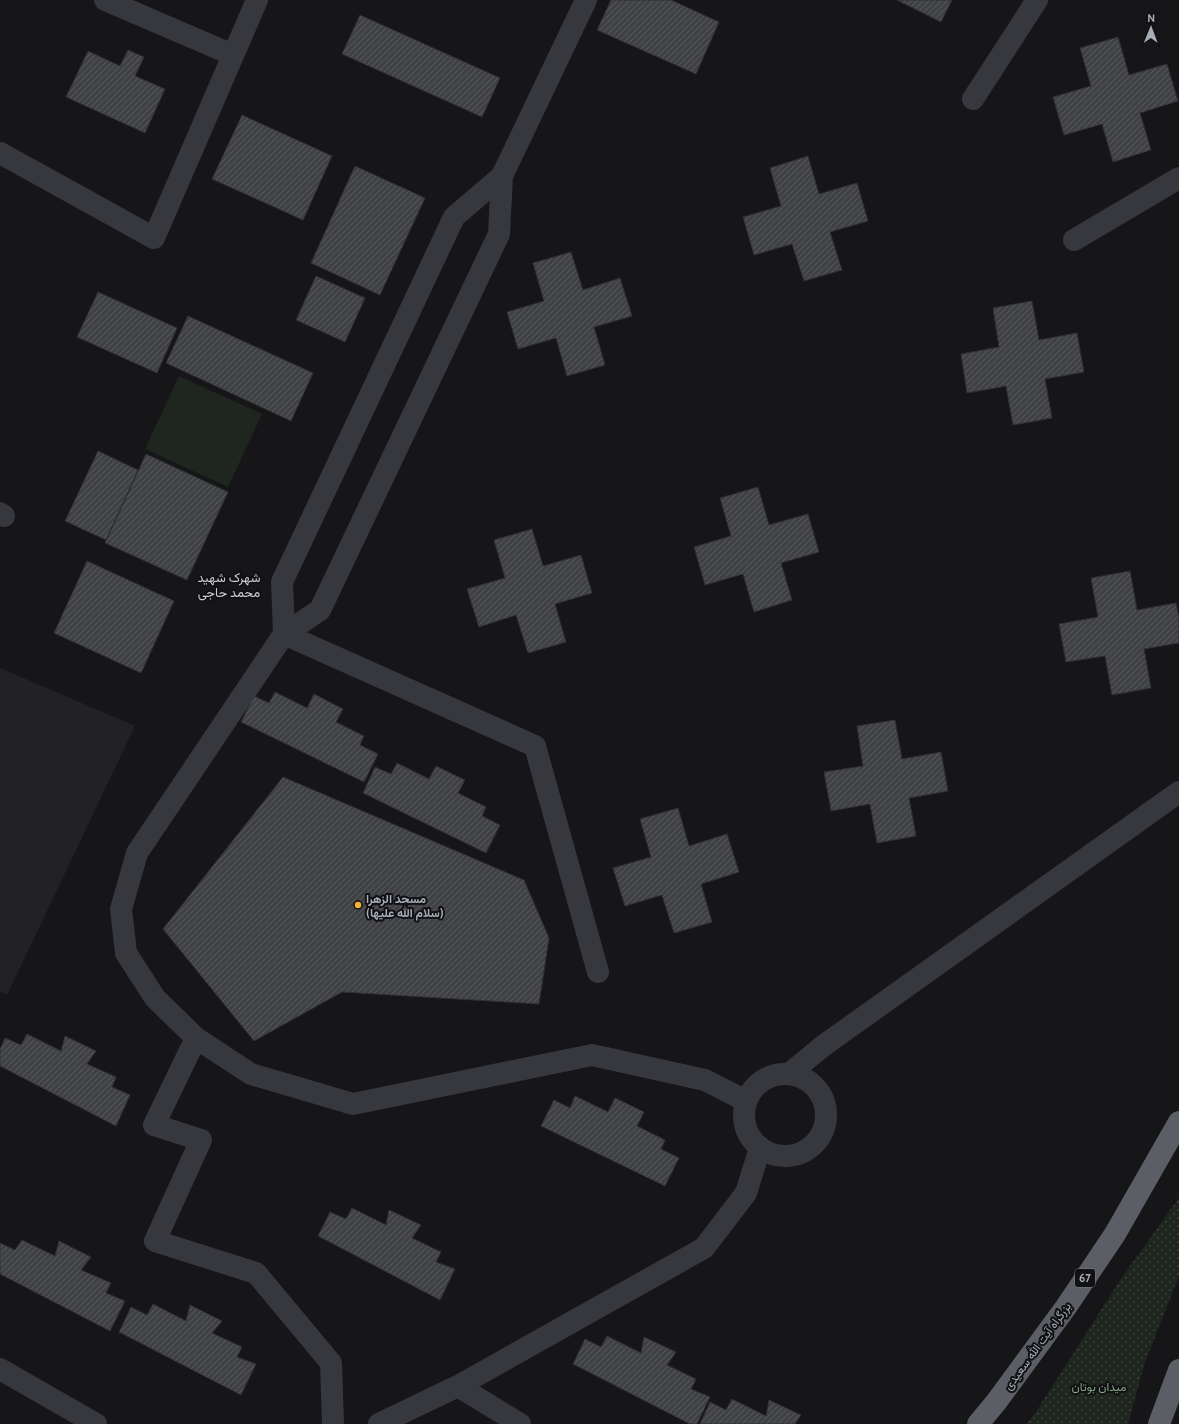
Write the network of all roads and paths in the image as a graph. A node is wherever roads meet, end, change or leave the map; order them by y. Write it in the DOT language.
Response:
graph roads {
  1 [pos="105,0"];
  2 [pos="257,0"];
  3 [pos="586,0"];
  4 [pos="1037,0"];
  5 [pos="233,55"];
  6 [pos="972,99"];
  7 [pos="0,153"];
  8 [pos="502,176"];
  9 [pos="1179,178"];
  10 [pos="1074,240"];
  11 [pos="284,634"];
  12 [pos="1179,792"];
  13 [pos="598,972"];
  14 [pos="196,1038"];
  15 [pos="789,1074"];
  16 [pos="746,1101"];
  17 [pos="1179,1122"];
  18 [pos="760,1148"];
  19 [pos="0,1369"];
  20 [pos="1179,1370"];
  21 [pos="458,1386"];
  22 [pos="96,1424"];
  23 [pos="333,1424"];
  24 [pos="379,1424"];
  25 [pos="520,1424"];
  26 [pos="978,1424"];
  27 [pos="1159,1424"];
  1 -- 5 [label="street"];
  2 -- 5 [label="street"];
  3 -- 8 [label="street"];
  4 -- 6 [label="street"];
  5 -- 7 [label="street"];
  8 -- 11 [label="street"];
  8 -- 11 [label="street"];
  9 -- 10 [label="street"];
  11 -- 13 [label="street"];
  11 -- 14 [label="street"];
  12 -- 15 [label="street"];
  14 -- 16 [label="street"];
  14 -- 23 [label="street"];
  15 -- 16 [label="street"];
  15 -- 18 [label="street"];
  16 -- 18 [label="street"];
  17 -- 26 [label="highway, بزرگراه آیت الله سعیدی / 67"];
  18 -- 21 [label="street"];
  19 -- 22 [label="street"];
  20 -- 27 [label="highway"];
  21 -- 24 [label="street"];
  21 -- 25 [label="street"];
}
